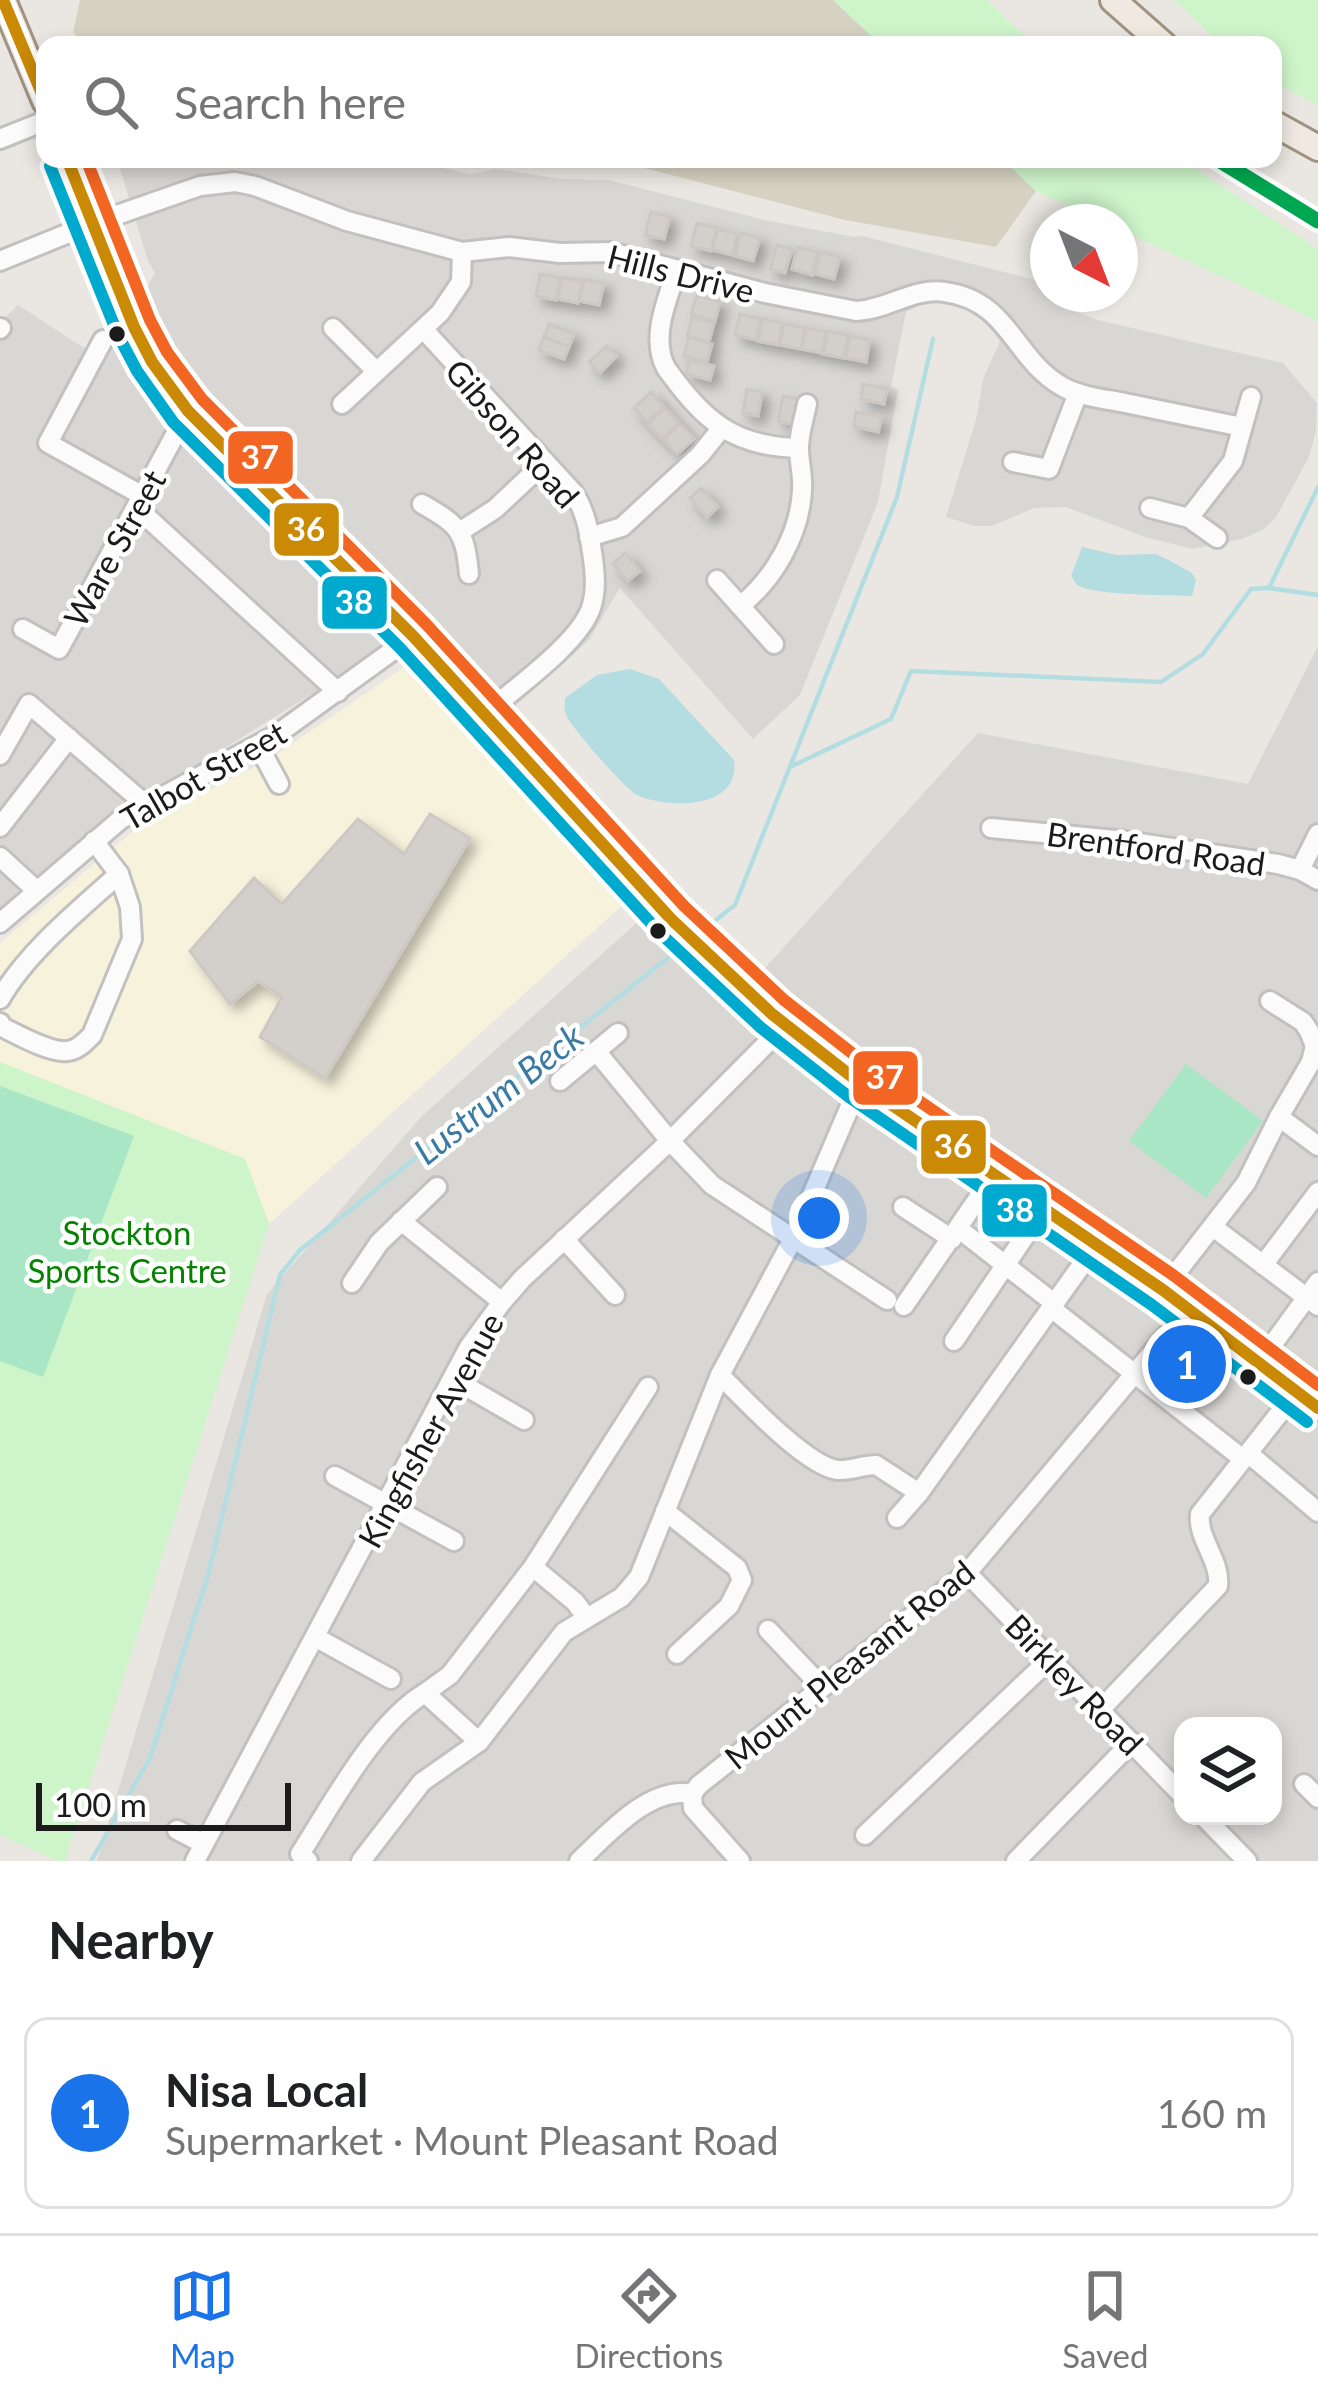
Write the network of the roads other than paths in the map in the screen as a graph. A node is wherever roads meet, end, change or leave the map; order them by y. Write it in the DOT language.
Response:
graph roads {
  1 [pos="3,0"];
  2 [pos="1113,0"];
  3 [pos="7,33"];
  4 [pos="1154,36"];
  5 [pos="36,85"];
  6 [pos="36,125"];
  7 [pos="1282,128"];
  8 [pos="0,139"];
  9 [pos="1318,148"];
  10 [pos="70,168"];
  11 [pos="91,224"];
  12 [pos="462,252"];
  13 [pos="0,261"];
  14 [pos="677,270"];
  15 [pos="333,328"];
  16 [pos="424,330"];
  17 [pos="103,340"];
  18 [pos="376,371"];
  19 [pos="1078,393"];
  20 [pos="1251,397"];
  21 [pos="342,404"];
  22 [pos="807,404"];
  23 [pos="188,411"];
  24 [pos="1242,427"];
  25 [pos="721,429"];
  26 [pos="799,448"];
  27 [pos="545,462"];
  28 [pos="1012,462"];
  29 [pos="140,502"];
  30 [pos="422,504"];
  31 [pos="1150,508"];
  32 [pos="1189,518"];
  33 [pos="461,531"];
  34 [pos="590,537"];
  35 [pos="1217,538"];
  36 [pos="469,574"];
  37 [pos="717,580"];
  38 [pos="740,606"];
  39 [pos="23,629"];
  40 [pos="413,636"];
  41 [pos="774,644"];
  42 [pos="338,692"];
  43 [pos="486,713"];
  44 [pos="69,738"];
  45 [pos="258,745"];
  46 [pos="0,755"];
  47 [pos="279,784"];
  48 [pos="145,804"];
  49 [pos="0,827"];
  50 [pos="991,830"];
  51 [pos="1318,834"];
  52 [pos="94,842"];
  53 [pos="0,857"];
  54 [pos="118,874"];
  55 [pos="1309,875"];
  56 [pos="36,890"];
  57 [pos="0,923"];
  58 [pos="0,999"];
  59 [pos="1270,1001"];
  60 [pos="0,1023"];
  61 [pos="785,1025"];
  62 [pos="618,1033"];
  63 [pos="596,1051"];
  64 [pos="560,1081"];
  65 [pos="860,1083"];
  66 [pos="1279,1117"];
  67 [pos="670,1141"];
  68 [pos="1318,1146"];
  69 [pos="994,1174"];
  70 [pos="437,1187"];
  71 [pos="1318,1192"];
  72 [pos="903,1208"];
  73 [pos="1044,1208"];
  74 [pos="401,1221"];
  75 [pos="1213,1227"];
  76 [pos="956,1234"];
  77 [pos="794,1237"];
  78 [pos="564,1239"];
  79 [pos="1096,1245"];
  80 [pos="1263,1265"];
  81 [pos="1004,1266"];
  82 [pos="352,1283"];
  83 [pos="1162,1290"];
  84 [pos="615,1295"];
  85 [pos="1314,1295"];
  86 [pos="502,1302"];
  87 [pos="1053,1306"];
  88 [pos="1188,1310"];
  89 [pos="954,1341"];
  90 [pos="1259,1363"];
  91 [pos="720,1375"];
  92 [pos="1135,1375"];
  93 [pos="453,1379"];
  94 [pos="648,1387"];
  95 [pos="1297,1391"];
  96 [pos="1318,1408"];
  97 [pos="524,1420"];
  98 [pos="1245,1456"];
  99 [pos="335,1476"];
  100 [pos="919,1493"];
  101 [pos="387,1504"];
  102 [pos="665,1511"];
  103 [pos="1318,1512"];
  104 [pos="897,1518"];
  105 [pos="454,1541"];
  106 [pos="533,1567"];
  107 [pos="967,1573"];
  108 [pos="587,1618"];
  109 [pos="768,1630"];
  110 [pos="315,1637"];
  111 [pos="676,1654"];
  112 [pos="1050,1659"];
  113 [pos="392,1679"];
  114 [pos="823,1687"];
  115 [pos="425,1693"];
  116 [pos="1100,1709"];
  117 [pos="479,1742"];
  118 [pos="1132,1742"];
  119 [pos="1174,1786"];
  120 [pos="692,1794"];
  121 [pos="1212,1825"];
  122 [pos="177,1830"];
  123 [pos="865,1835"];
  124 [pos="199,1852"];
  125 [pos="308,1861"];
  126 [pos="361,1861"];
  127 [pos="579,1861"];
  128 [pos="740,1861"];
  129 [pos="1016,1861"];
  130 [pos="1247,1861"];
  1 -- 3 [label="main road"];
  2 -- 4 [label="main road"];
  3 -- 5 [label="main road"];
  6 -- 8 [label="street"];
  7 -- 9 [label="main road"];
  10 -- 11 [label="main road"];
  11 -- 12 [label="street, Hills Drive"];
  11 -- 13 [label="street, Hills Drive"];
  11 -- 23 [label="main road"];
  12 -- 14 [label="street, Hills Drive"];
  12 -- 16 [label="street, Gibson Road"];
  14 -- 19 [label="street, Hills Drive"];
  14 -- 25 [label="street"];
  15 -- 18 [label="street"];
  16 -- 18 [label="street, Gibson Road"];
  16 -- 27 [label="street, Gibson Road"];
  17 -- 29 [label="street"];
  18 -- 21 [label="street, Gibson Road"];
  19 -- 24 [label="street, Hills Drive"];
  19 -- 28 [label="street"];
  20 -- 24 [label="street"];
  22 -- 26 [label="street"];
  23 -- 29 [label="street, Ware Street"];
  23 -- 40 [label="main road"];
  24 -- 32 [label="street"];
  25 -- 26 [label="street"];
  25 -- 34 [label="street"];
  26 -- 38 [label="street"];
  27 -- 33 [label="street"];
  27 -- 34 [label="street, Gibson Road"];
  29 -- 39 [label="street, Ware Street"];
  29 -- 42 [label="street"];
  30 -- 33 [label="street"];
  31 -- 32 [label="street"];
  32 -- 35 [label="street"];
  33 -- 36 [label="street"];
  34 -- 43 [label="street, Gibson Road"];
  37 -- 38 [label="street"];
  38 -- 41 [label="street"];
  40 -- 42 [label="street, Talbot Street"];
  40 -- 43 [label="main road"];
  42 -- 45 [label="street, Talbot Street"];
  43 -- 61 [label="main road"];
  44 -- 46 [label="street"];
  44 -- 48 [label="street"];
  44 -- 49 [label="street"];
  45 -- 47 [label="street"];
  45 -- 48 [label="street, Talbot Street"];
  48 -- 52 [label="street, Talbot Street"];
  50 -- 55 [label="street, Brentford Road"];
  51 -- 55 [label="street"];
  52 -- 54 [label="street"];
  52 -- 56 [label="street, Talbot Street"];
  53 -- 56 [label="street"];
  54 -- 58 [label="street"];
  54 -- 60 [label="street"];
  56 -- 57 [label="street, Talbot Street"];
  59 -- 66 [label="street"];
  61 -- 65 [label="main road"];
  61 -- 67 [label="street, Kingfisher Avenue"];
  62 -- 63 [label="street"];
  63 -- 64 [label="street"];
  63 -- 67 [label="street"];
  65 -- 69 [label="main road"];
  65 -- 77 [label="street"];
  66 -- 68 [label="street"];
  66 -- 75 [label="street"];
  67 -- 77 [label="street"];
  67 -- 78 [label="street, Kingfisher Avenue"];
  69 -- 73 [label="main road"];
  69 -- 76 [label="street"];
  70 -- 74 [label="street"];
  71 -- 80 [label="street"];
  72 -- 76 [label="street"];
  73 -- 79 [label="main road"];
  73 -- 81 [label="street"];
  74 -- 82 [label="street"];
  74 -- 86 [label="street"];
  75 -- 80 [label="street"];
  75 -- 83 [label="street"];
  76 -- 77 [label="street"];
  76 -- 81 [label="street"];
  77 -- 91 [label="street"];
  78 -- 84 [label="street"];
  78 -- 86 [label="street, Kingfisher Avenue"];
  79 -- 83 [label="main road"];
  79 -- 87 [label="street"];
  80 -- 85 [label="street"];
  81 -- 87 [label="street"];
  81 -- 89 [label="street"];
  83 -- 88 [label="main road"];
  85 -- 90 [label="street"];
  86 -- 93 [label="street, Kingfisher Avenue"];
  87 -- 92 [label="street"];
  87 -- 100 [label="street"];
  88 -- 90 [label="main road"];
  88 -- 92 [label="street, Mount Pleasant Road"];
  90 -- 95 [label="main road"];
  91 -- 100 [label="street"];
  91 -- 102 [label="street"];
  92 -- 98 [label="street"];
  92 -- 107 [label="street, Mount Pleasant Road"];
  93 -- 97 [label="street"];
  93 -- 101 [label="street, Kingfisher Avenue"];
  94 -- 106 [label="street"];
  95 -- 96 [label="main road"];
  95 -- 98 [label="street"];
  98 -- 103 [label="street"];
  98 -- 116 [label="street"];
  99 -- 101 [label="street"];
  100 -- 104 [label="street"];
  101 -- 105 [label="street"];
  101 -- 110 [label="street, Kingfisher Avenue"];
  102 -- 108 [label="street"];
  102 -- 111 [label="street"];
  106 -- 108 [label="street"];
  106 -- 115 [label="street"];
  107 -- 112 [label="street, Birkley Road"];
  107 -- 114 [label="street, Mount Pleasant Road"];
  108 -- 117 [label="street"];
  109 -- 114 [label="street"];
  110 -- 113 [label="street"];
  110 -- 124 [label="street, Kingfisher Avenue"];
  112 -- 116 [label="street, Birkley Road"];
  112 -- 123 [label="street"];
  114 -- 120 [label="street, Mount Pleasant Road"];
  115 -- 117 [label="street"];
  115 -- 125 [label="street"];
  116 -- 118 [label="street, Birkley Road"];
  117 -- 126 [label="street"];
  118 -- 119 [label="street, Birkley Road"];
  118 -- 129 [label="street"];
  120 -- 127 [label="street"];
  120 -- 128 [label="street"];
  121 -- 130 [label="street"];
  122 -- 124 [label="street, Kingfisher Avenue"];
}
